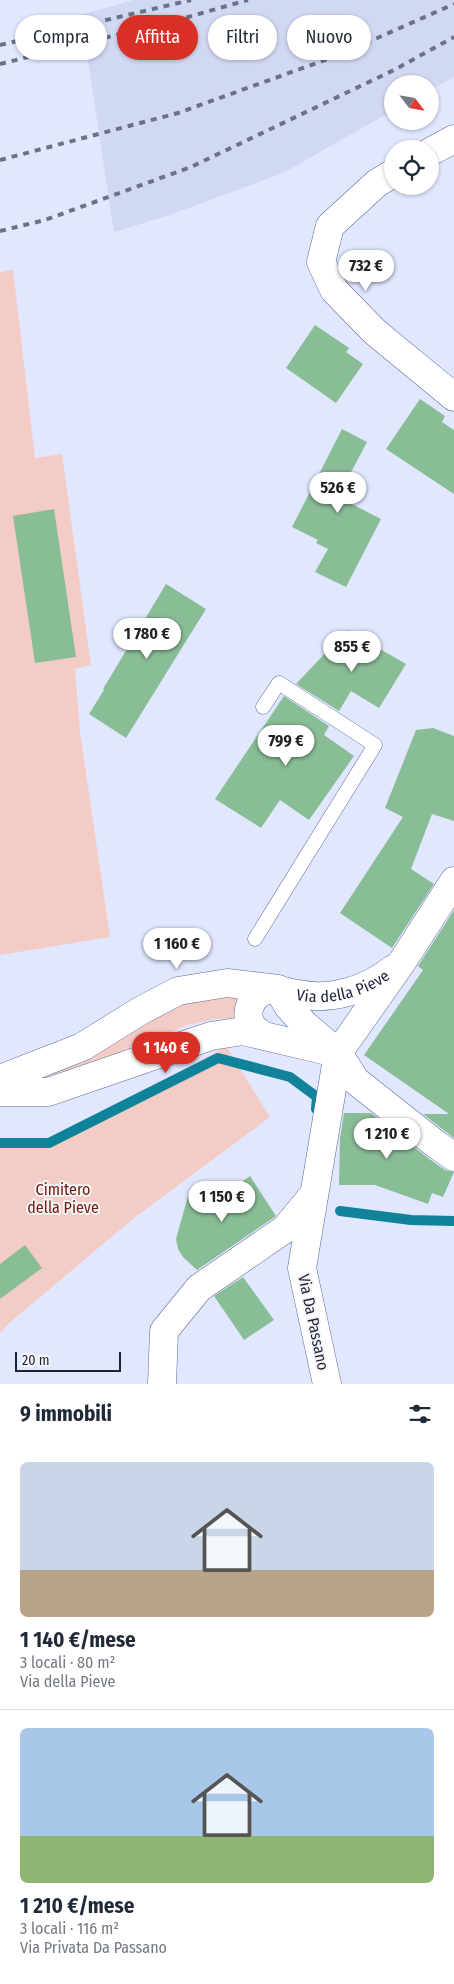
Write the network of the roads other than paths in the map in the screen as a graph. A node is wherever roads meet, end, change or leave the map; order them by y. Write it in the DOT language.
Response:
graph roads {
  1 [pos="454,139"];
  2 [pos="439,147"];
  3 [pos="384,179"];
  4 [pos="454,397"];
  5 [pos="263,707"];
  6 [pos="454,880"];
  7 [pos="255,938"];
  8 [pos="402,962"];
  9 [pos="278,989"];
  10 [pos="261,1034"];
  11 [pos="338,1053"];
  12 [pos="0,1079"];
  13 [pos="0,1092"];
  14 [pos="454,1157"];
  15 [pos="315,1192"];
  16 [pos="162,1384"];
  17 [pos="327,1384"];
  1 -- 2 [label="street"];
  3 -- 4 [label="street"];
  5 -- 7 [label="lane"];
  6 -- 8 [label="street, Via della Pieve"];
  8 -- 9 [label="street, Via della Pieve"];
  8 -- 11 [label="street, Via della Pieve"];
  9 -- 10 [label="street, Via della Pieve"];
  9 -- 11 [label="street, Via della Pieve"];
  9 -- 12 [label="street, Via della Pieve"];
  10 -- 11 [label="street"];
  10 -- 13 [label="street"];
  11 -- 14 [label="street"];
  11 -- 15 [label="street, Via Da Passano"];
  15 -- 16 [label="street"];
  15 -- 17 [label="street, Via Da Passano"];
}
